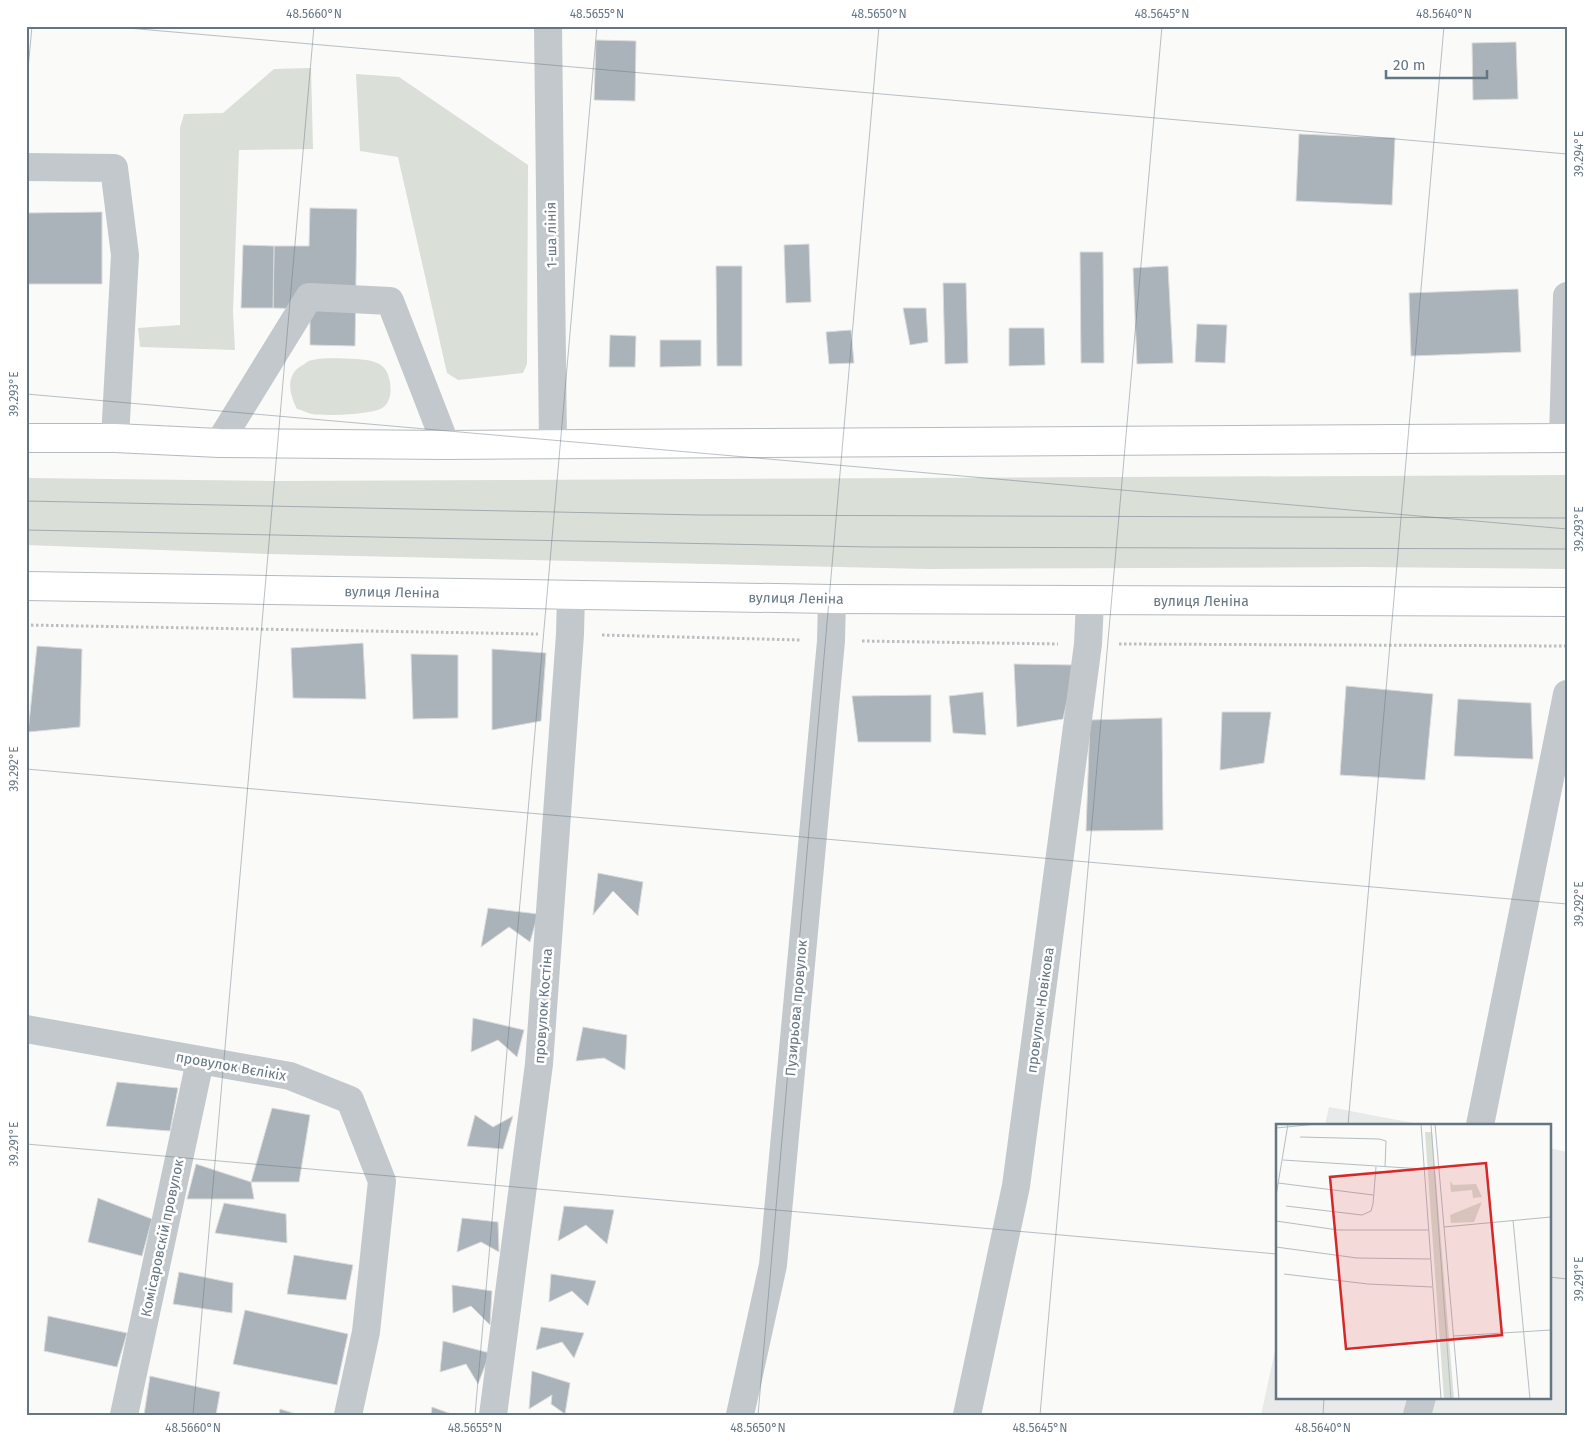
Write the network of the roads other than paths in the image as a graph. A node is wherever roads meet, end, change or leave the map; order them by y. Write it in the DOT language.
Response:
graph roads {
  1 [pos="548,26"];
  2 [pos="26,167"];
  3 [pos="1567,296"];
  4 [pos="26,438"];
  5 [pos="115,438"];
  6 [pos="1565,438"];
  7 [pos="219,443"];
  8 [pos="446,444"];
  9 [pos="553,444"];
  10 [pos="26,586"];
  11 [pos="571,595"];
  12 [pos="832,599"];
  13 [pos="1090,601"];
  14 [pos="1567,602"];
  15 [pos="1567,694"];
  16 [pos="26,1029"];
  17 [pos="200,1061"];
  18 [pos="1480,1124"];
  19 [pos="1422,1398"];
  20 [pos="124,1415"];
  21 [pos="348,1415"];
  22 [pos="493,1415"];
  23 [pos="740,1415"];
  24 [pos="967,1415"];
  25 [pos="1417,1415"];
  1 -- 9 [label="street, 1-ша лінія"];
  2 -- 5 [label="street"];
  3 -- 6 [label="street"];
  4 -- 5 [label="main road"];
  5 -- 7 [label="main road"];
  6 -- 9 [label="main road"];
  7 -- 8 [label="main road"];
  7 -- 8 [label="street"];
  8 -- 9 [label="main road"];
  10 -- 11 [label="main road, вулиця Леніна"];
  11 -- 12 [label="main road, вулиця Леніна"];
  11 -- 22 [label="street, провулок Костіна"];
  12 -- 13 [label="main road, вулиця Леніна"];
  12 -- 23 [label="street, Пузирьова провулок"];
  13 -- 14 [label="main road, вулиця Леніна"];
  13 -- 24 [label="street, провулок Новікова"];
  15 -- 18 [label="street"];
  16 -- 17 [label="street, провулок Вєлікіх"];
  17 -- 20 [label="street, Комісаровскій провулок"];
  17 -- 21 [label="street, провулок Вєлікіх"];
  19 -- 25 [label="street"];
}
